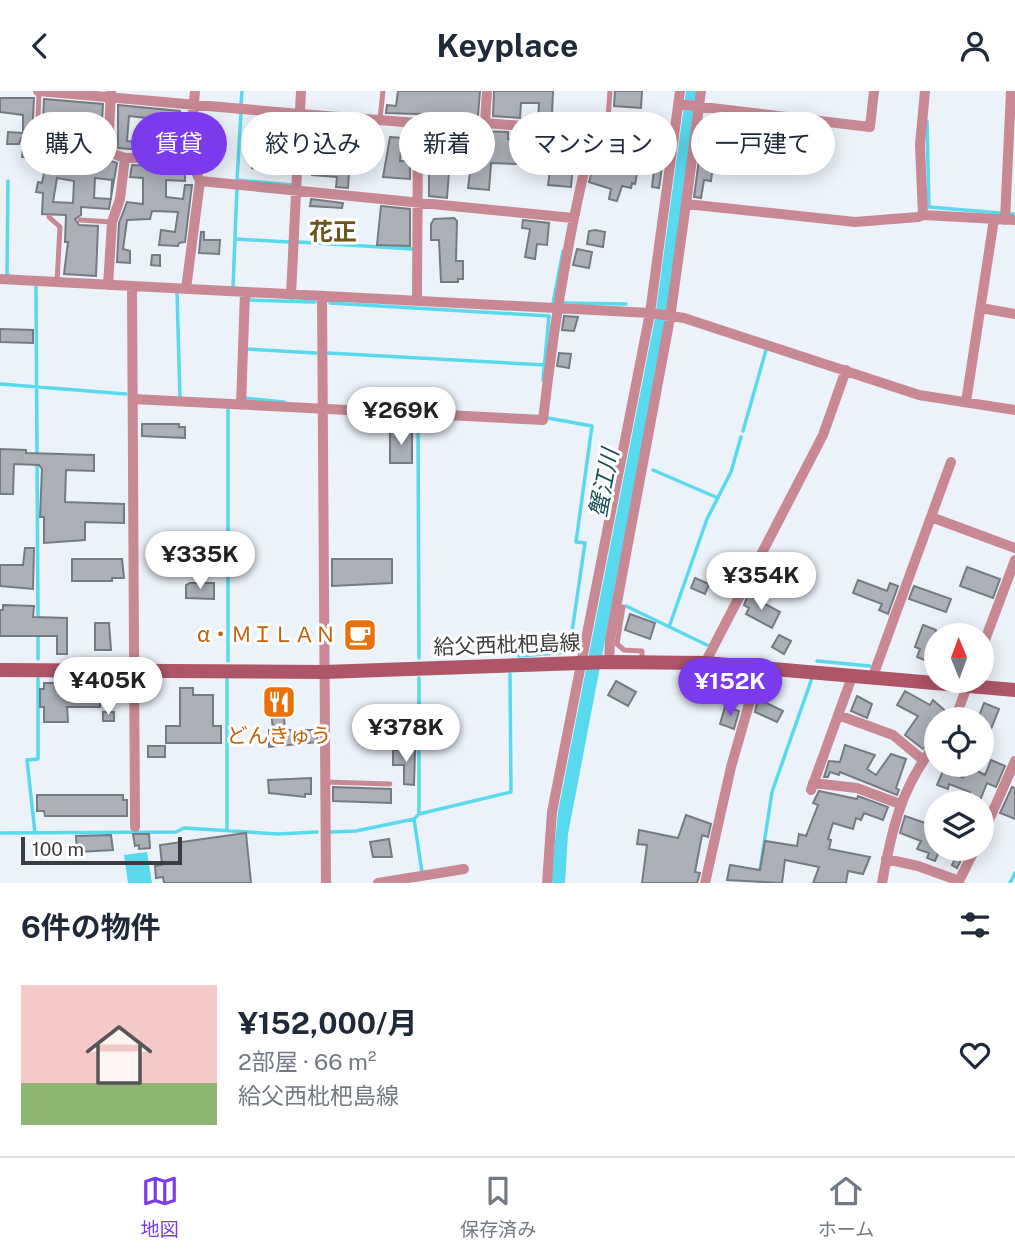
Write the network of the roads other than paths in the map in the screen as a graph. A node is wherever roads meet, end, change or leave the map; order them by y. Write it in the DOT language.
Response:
graph roads {
  1 [pos="195,91"];
  2 [pos="301,91"];
  3 [pos="383,91"];
  4 [pos="487,91"];
  5 [pos="610,91"];
  6 [pos="680,91"];
  7 [pos="701,91"];
  8 [pos="874,91"];
  9 [pos="925,91"];
  10 [pos="1012,91"];
  11 [pos="38,92"];
  12 [pos="111,95"];
  13 [pos="194,104"];
  14 [pos="679,105"];
  15 [pos="698,107"];
  16 [pos="38,112"];
  17 [pos="193,112"];
  18 [pos="279,112"];
  19 [pos="300,112"];
  20 [pos="381,112"];
  21 [pos="486,112"];
  22 [pos="608,112"];
  23 [pos="677,118"];
  24 [pos="117,155"];
  25 [pos="125,158"];
  26 [pos="131,158"];
  27 [pos="197,175"];
  28 [pos="297,175"];
  29 [pos="417,175"];
  30 [pos="583,175"];
  31 [pos="669,175"];
  32 [pos="200,181"];
  33 [pos="296,188"];
  34 [pos="417,202"];
  35 [pos="686,204"];
  36 [pos="923,215"];
  37 [pos="50,217"];
  38 [pos="573,218"];
  39 [pos="1005,220"];
  40 [pos="80,221"];
  41 [pos="112,222"];
  42 [pos="0,279"];
  43 [pos="57,282"];
  44 [pos="108,285"];
  45 [pos="132,286"];
  46 [pos="186,289"];
  47 [pos="245,292"];
  48 [pos="291,295"];
  49 [pos="322,296"];
  50 [pos="417,301"];
  51 [pos="981,308"];
  52 [pos="556,309"];
  53 [pos="650,313"];
  54 [pos="1015,314"];
  55 [pos="670,317"];
  56 [pos="846,370"];
  57 [pos="132,399"];
  58 [pos="966,402"];
  59 [pos="240,405"];
  60 [pos="322,409"];
  61 [pos="1015,410"];
  62 [pos="951,462"];
  63 [pos="931,517"];
  64 [pos="1015,548"];
  65 [pos="1015,560"];
  66 [pos="623,607"];
  67 [pos="991,623"];
  68 [pos="609,662"];
  69 [pos="641,662"];
  70 [pos="580,663"];
  71 [pos="705,663"];
  72 [pos="760,666"];
  73 [pos="0,670"];
  74 [pos="133,670"];
  75 [pos="324,672"];
  76 [pos="853,674"];
  77 [pos="873,676"];
  78 [pos="924,680"];
  79 [pos="994,687"];
  80 [pos="1015,690"];
  81 [pos="838,715"];
  82 [pos="923,760"];
  83 [pos="1015,761"];
  84 [pos="325,782"];
  85 [pos="1011,782"];
  86 [pos="390,784"];
  87 [pos="900,804"];
  88 [pos="994,814"];
  89 [pos="135,827"];
  90 [pos="886,859"];
  91 [pos="969,861"];
  92 [pos="464,869"];
  93 [pos="958,882"];
  94 [pos="326,883"];
  95 [pos="378,883"];
  96 [pos="547,883"];
  97 [pos="705,883"];
  98 [pos="882,883"];
  1 -- 13 [label="street"];
  2 -- 19 [label="street"];
  3 -- 20 [label="lane"];
  4 -- 21 [label="street"];
  5 -- 22 [label="lane"];
  6 -- 14 [label="street"];
  7 -- 15 [label="street"];
  8 -- 15 [label="street"];
  9 -- 36 [label="street"];
  10 -- 39 [label="street"];
  11 -- 12 [label="street"];
  11 -- 16 [label="lane"];
  12 -- 13 [label="street"];
  13 -- 17 [label="street"];
  13 -- 18 [label="street"];
  14 -- 15 [label="street"];
  14 -- 23 [label="street"];
  15 -- 35 [label="street"];
  24 -- 25 [label="street"];
  25 -- 26 [label="street"];
  25 -- 41 [label="street"];
  27 -- 32 [label="street"];
  28 -- 33 [label="street"];
  29 -- 34 [label="street"];
  30 -- 38 [label="street"];
  31 -- 53 [label="street"];
  32 -- 33 [label="street"];
  32 -- 46 [label="street"];
  33 -- 34 [label="street"];
  33 -- 48 [label="street"];
  34 -- 38 [label="street"];
  34 -- 50 [label="street"];
  35 -- 36 [label="street"];
  35 -- 55 [label="street"];
  36 -- 39 [label="street"];
  37 -- 43 [label="lane"];
  38 -- 52 [label="street"];
  39 -- 51 [label="street"];
  40 -- 41 [label="lane"];
  41 -- 44 [label="street"];
  42 -- 43 [label="street"];
  43 -- 44 [label="street"];
  44 -- 45 [label="street"];
  45 -- 46 [label="street"];
  45 -- 57 [label="street"];
  46 -- 47 [label="street"];
  47 -- 48 [label="street"];
  47 -- 59 [label="street"];
  48 -- 49 [label="street"];
  49 -- 50 [label="street"];
  49 -- 60 [label="street"];
  50 -- 52 [label="street"];
  51 -- 54 [label="street"];
  51 -- 58 [label="street"];
  52 -- 53 [label="street"];
  52 -- 60 [label="street"];
  53 -- 55 [label="street"];
  53 -- 70 [label="street"];
  55 -- 56 [label="street"];
  55 -- 68 [label="street"];
  56 -- 58 [label="street"];
  56 -- 71 [label="street"];
  57 -- 59 [label="street"];
  57 -- 74 [label="street"];
  58 -- 61 [label="street"];
  59 -- 60 [label="street"];
  60 -- 75 [label="street"];
  62 -- 63 [label="street"];
  63 -- 64 [label="street"];
  63 -- 77 [label="street"];
  65 -- 67 [label="street"];
  66 -- 69 [label="lane"];
  68 -- 69 [label="main road, 給父西枇杷島線"];
  68 -- 70 [label="main road, 給父西枇杷島線"];
  69 -- 71 [label="main road, 給父西枇杷島線"];
  70 -- 75 [label="main road, 給父西枇杷島線"];
  70 -- 96 [label="street"];
  71 -- 72 [label="main road, 給父西枇杷島線"];
  72 -- 76 [label="main road, 給父西枇杷島線"];
  72 -- 97 [label="street"];
  73 -- 74 [label="main road, 給父西枇杷島線"];
  74 -- 75 [label="main road, 給父西枇杷島線"];
  74 -- 89 [label="street"];
  75 -- 84 [label="street"];
  76 -- 77 [label="main road, 給父西枇杷島線"];
  76 -- 81 [label="street"];
  77 -- 78 [label="main road, 給父西枇杷島線"];
  79 -- 80 [label="main road, 給父西枇杷島線"];
  81 -- 82 [label="street"];
  81 -- 87 [label="street"];
  82 -- 87 [label="street"];
  83 -- 85 [label="street"];
  84 -- 86 [label="lane"];
  84 -- 94 [label="street"];
  85 -- 88 [label="street"];
  87 -- 90 [label="street"];
  90 -- 93 [label="street"];
  90 -- 98 [label="street"];
  91 -- 93 [label="street"];
  92 -- 95 [label="street"];
}
